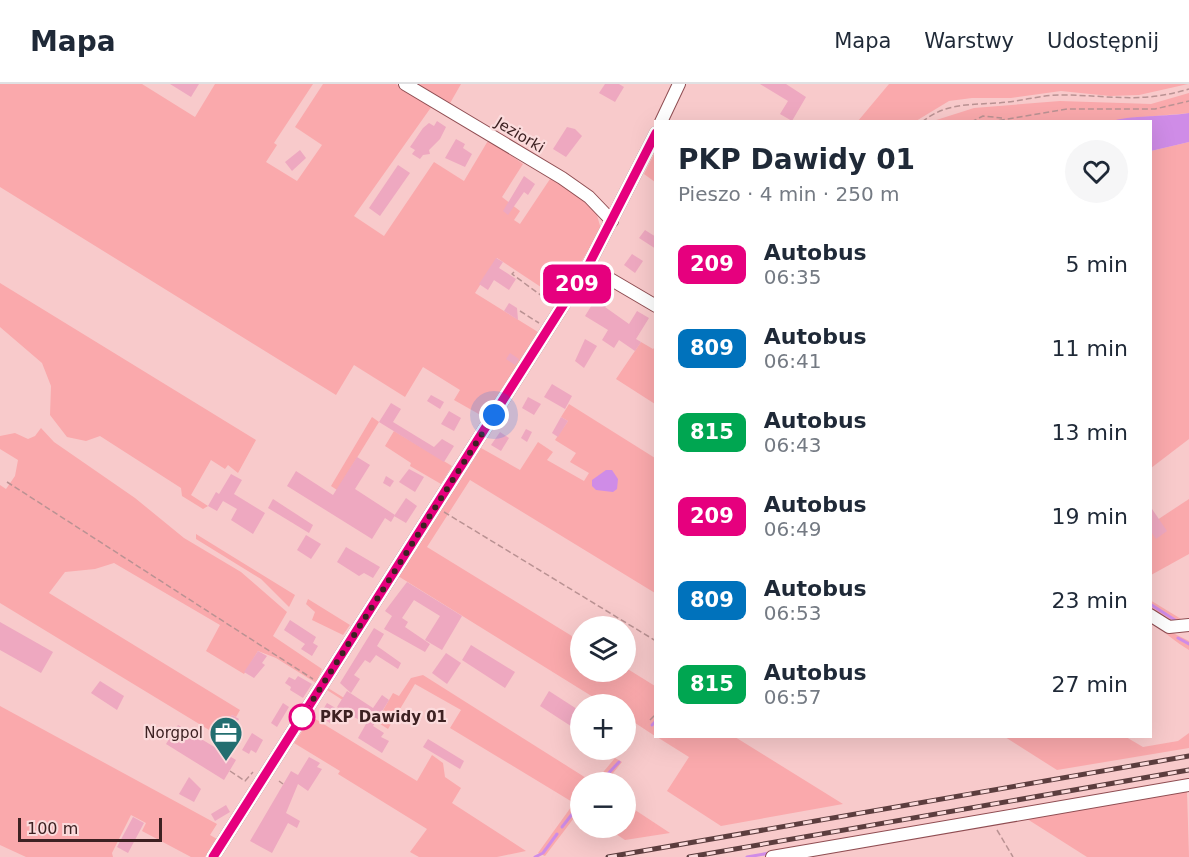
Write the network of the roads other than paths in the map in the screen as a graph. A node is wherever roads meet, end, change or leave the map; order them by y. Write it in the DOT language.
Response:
graph roads {
  1 [pos="405,84"];
  2 [pos="679,84"];
  3 [pos="662,120"];
  4 [pos="654,137"];
  5 [pos="612,221"];
  6 [pos="588,266"];
  7 [pos="654,305"];
  8 [pos="1152,616"];
  9 [pos="1189,625"];
  10 [pos="1189,785"];
  11 [pos="213,857"];
  12 [pos="772,857"];
  1 -- 5 [label="street, Jeziorki"];
  2 -- 3 [label="street"];
  4 -- 5 [label="street"];
  5 -- 6 [label="street"];
  6 -- 7 [label="street"];
  6 -- 11 [label="street"];
  8 -- 9 [label="street"];
  10 -- 12 [label="street"];
}
